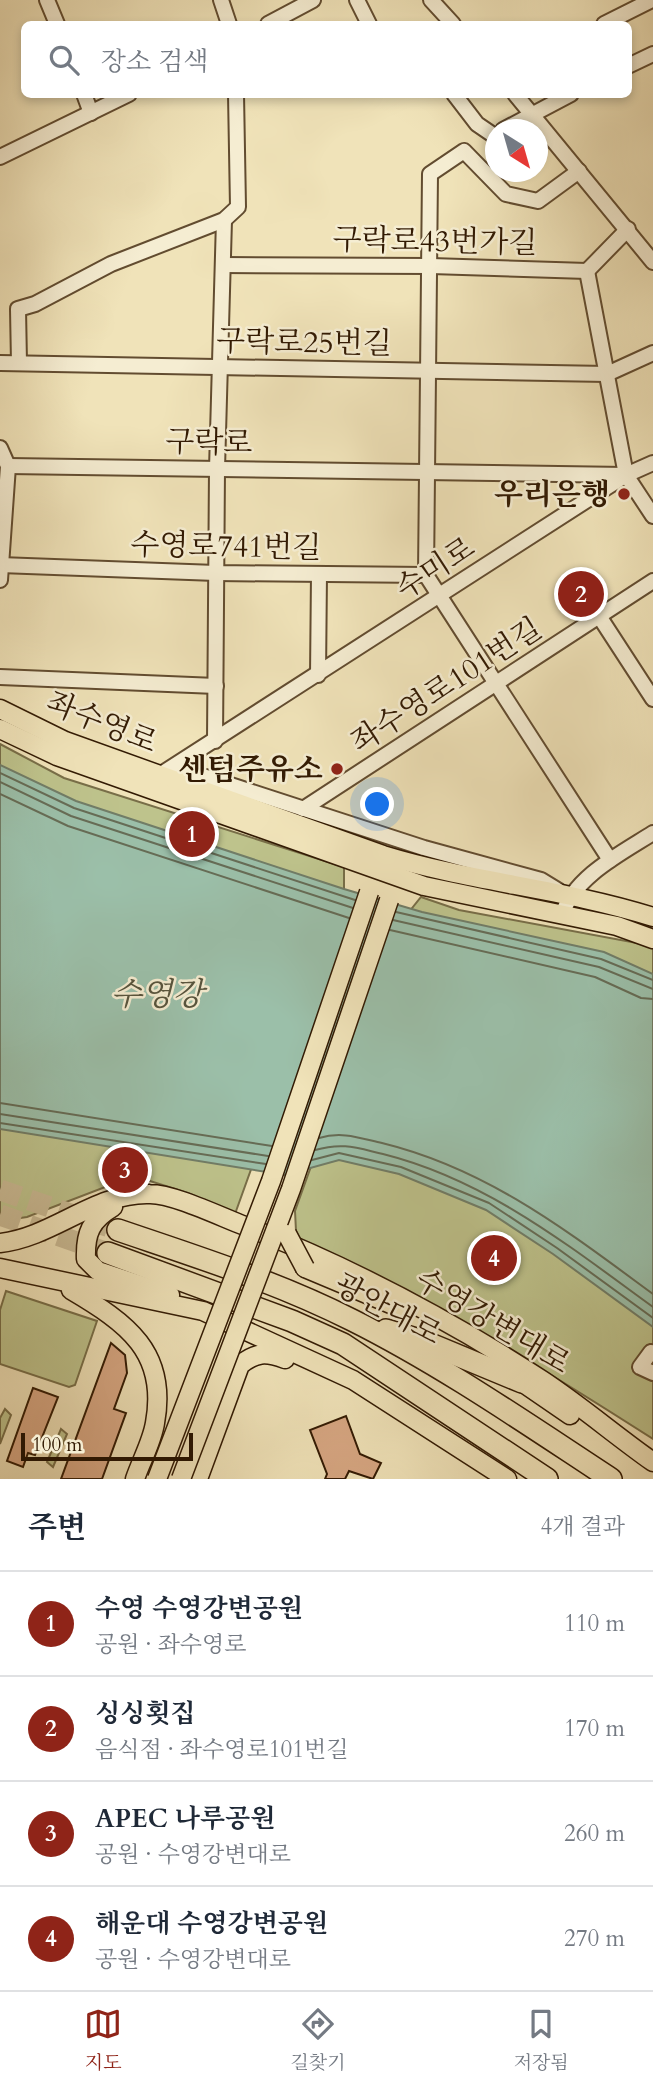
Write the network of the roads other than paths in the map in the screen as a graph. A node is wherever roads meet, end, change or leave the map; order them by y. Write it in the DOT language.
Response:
graph roads {
  1 [pos="47,0"];
  2 [pos="220,0"];
  3 [pos="313,0"];
  4 [pos="357,0"];
  5 [pos="431,0"];
  6 [pos="652,0"];
  7 [pos="56,21"];
  8 [pos="228,21"];
  9 [pos="274,21"];
  10 [pos="368,21"];
  11 [pos="450,21"];
  12 [pos="610,21"];
  13 [pos="653,54"];
  14 [pos="632,64"];
  15 [pos="85,98"];
  16 [pos="121,98"];
  17 [pos="236,98"];
  18 [pos="457,98"];
  19 [pos="518,98"];
  20 [pos="563,98"];
  21 [pos="91,113"];
  22 [pos="532,114"];
  23 [pos="523,119"];
  24 [pos="485,128"];
  25 [pos="553,138"];
  26 [pos="548,140"];
  27 [pos="0,158"];
  28 [pos="579,171"];
  29 [pos="224,220"];
  30 [pos="628,229"];
  31 [pos="653,262"];
  32 [pos="223,265"];
  33 [pos="431,266"];
  34 [pos="587,271"];
  35 [pos="653,353"];
  36 [pos="0,363"];
  37 [pos="19,363"];
  38 [pos="220,367"];
  39 [pos="429,370"];
  40 [pos="607,373"];
  41 [pos="0,448"];
  42 [pos="653,463"];
  43 [pos="8,466"];
  44 [pos="217,469"];
  45 [pos="430,472"];
  46 [pos="626,475"];
  47 [pos="653,516"];
  48 [pos="0,571"];
  49 [pos="216,573"];
  50 [pos="319,574"];
  51 [pos="426,575"];
  52 [pos="653,581"];
  53 [pos="439,596"];
  54 [pos="599,616"];
  55 [pos="318,675"];
  56 [pos="0,677"];
  57 [pos="496,684"];
  58 [pos="216,686"];
  59 [pos="653,699"];
  60 [pos="0,709"];
  61 [pos="0,729"];
  62 [pos="215,741"];
  63 [pos="159,775"];
  64 [pos="143,787"];
  65 [pos="303,809"];
  66 [pos="653,832"];
  67 [pos="610,860"];
  68 [pos="380,862"];
  69 [pos="400,869"];
  70 [pos="568,896"];
  71 [pos="562,915"];
  72 [pos="653,917"];
  73 [pos="653,939"];
  74 [pos="291,1189"];
  75 [pos="152,1193"];
  76 [pos="118,1230"];
  77 [pos="0,1243"];
  78 [pos="108,1253"];
  79 [pos="0,1268"];
  80 [pos="59,1283"];
  81 [pos="203,1311"];
  82 [pos="353,1320"];
  83 [pos="651,1352"];
  84 [pos="653,1373"];
  85 [pos="353,1380"];
  86 [pos="522,1382"];
  87 [pos="605,1429"];
  88 [pos="653,1462"];
  89 [pos="135,1479"];
  90 [pos="158,1479"];
  91 [pos="181,1479"];
  92 [pos="198,1479"];
  93 [pos="507,1479"];
  94 [pos="547,1479"];
  95 [pos="611,1479"];
  1 -- 7 [label="street"];
  2 -- 8 [label="street"];
  3 -- 9 [label="street"];
  4 -- 10 [label="street"];
  5 -- 11 [label="street"];
  6 -- 12 [label="street"];
  13 -- 14 [label="street"];
  15 -- 21 [label="street"];
  16 -- 21 [label="street"];
  17 -- 29 [label="street"];
  18 -- 24 [label="street"];
  19 -- 22 [label="street"];
  20 -- 22 [label="street"];
  21 -- 27 [label="street"];
  22 -- 23 [label="street"];
  22 -- 25 [label="street"];
  25 -- 26 [label="street"];
  25 -- 28 [label="street"];
  28 -- 30 [label="street"];
  28 -- 33 [label="street"];
  29 -- 32 [label="street"];
  29 -- 37 [label="street"];
  30 -- 31 [label="street"];
  30 -- 34 [label="street"];
  32 -- 33 [label="street, 구락로43번가길"];
  32 -- 38 [label="street"];
  33 -- 34 [label="street, 구락로43번가길"];
  33 -- 39 [label="street"];
  34 -- 40 [label="street"];
  35 -- 40 [label="street"];
  36 -- 37 [label="street, 구락로25번길"];
  37 -- 38 [label="street, 구락로25번길"];
  38 -- 39 [label="street, 구락로25번길"];
  38 -- 44 [label="street"];
  39 -- 40 [label="street, 구락로25번길"];
  39 -- 45 [label="street"];
  40 -- 46 [label="street"];
  41 -- 43 [label="street"];
  42 -- 46 [label="street, 수미로"];
  43 -- 44 [label="street, 구락로"];
  43 -- 48 [label="street"];
  44 -- 45 [label="street, 구락로"];
  44 -- 49 [label="street"];
  45 -- 46 [label="street, 구락로"];
  45 -- 51 [label="street"];
  46 -- 47 [label="street"];
  46 -- 53 [label="street, 수미로"];
  48 -- 49 [label="street, 수영로741번길"];
  49 -- 50 [label="street, 수영로741번길"];
  49 -- 58 [label="street"];
  50 -- 51 [label="street, 수영로741번길"];
  50 -- 55 [label="street"];
  51 -- 53 [label="street"];
  52 -- 54 [label="street, 좌수영로101번길"];
  53 -- 55 [label="street, 수미로"];
  53 -- 57 [label="street"];
  54 -- 57 [label="street, 좌수영로101번길"];
  54 -- 59 [label="street"];
  55 -- 62 [label="street, 수미로"];
  56 -- 58 [label="street"];
  57 -- 65 [label="street, 좌수영로101번길"];
  57 -- 67 [label="street"];
  58 -- 62 [label="street"];
  60 -- 63 [label="main road, 좌수영로"];
  61 -- 64 [label="main road, 좌수영로"];
  62 -- 63 [label="street, 수미로"];
  63 -- 64 [label="street, 수미로"];
  63 -- 65 [label="street"];
  63 -- 68 [label="main road, 좌수영로"];
  64 -- 68 [label="main road, 좌수영로"];
  65 -- 70 [label="street"];
  66 -- 67 [label="street"];
  67 -- 70 [label="street"];
  68 -- 69 [label="main road, 좌수영로"];
  68 -- 90 [label="main road, bridge"];
  69 -- 70 [label="main road, 좌수영로"];
  69 -- 71 [label="main road, 좌수영로"];
  69 -- 74 [label="main road, bridge"];
  70 -- 71 [label="street"];
  70 -- 72 [label="main road, 좌수영로"];
  71 -- 73 [label="main road, 좌수영로"];
  74 -- 86 [label="main road, bridge"];
  74 -- 91 [label="main road, bridge"];
  75 -- 77 [label="main road, 수영강변대로"];
  75 -- 81 [label="main road"];
  75 -- 87 [label="main road, 수영강변대로"];
  76 -- 82 [label="highway, 광안대로"];
  78 -- 94 [label="highway, 광안대로"];
  79 -- 80 [label="main road"];
  80 -- 81 [label="main road"];
  80 -- 89 [label="main road"];
  81 -- 85 [label="main road"];
  82 -- 86 [label="highway"];
  82 -- 95 [label="highway, 광안대로"];
  83 -- 84 [label="street"];
  85 -- 92 [label="main road"];
  85 -- 93 [label="main road"];
  86 -- 87 [label="main road"];
  87 -- 88 [label="main road, 수영강변대로"];
}
